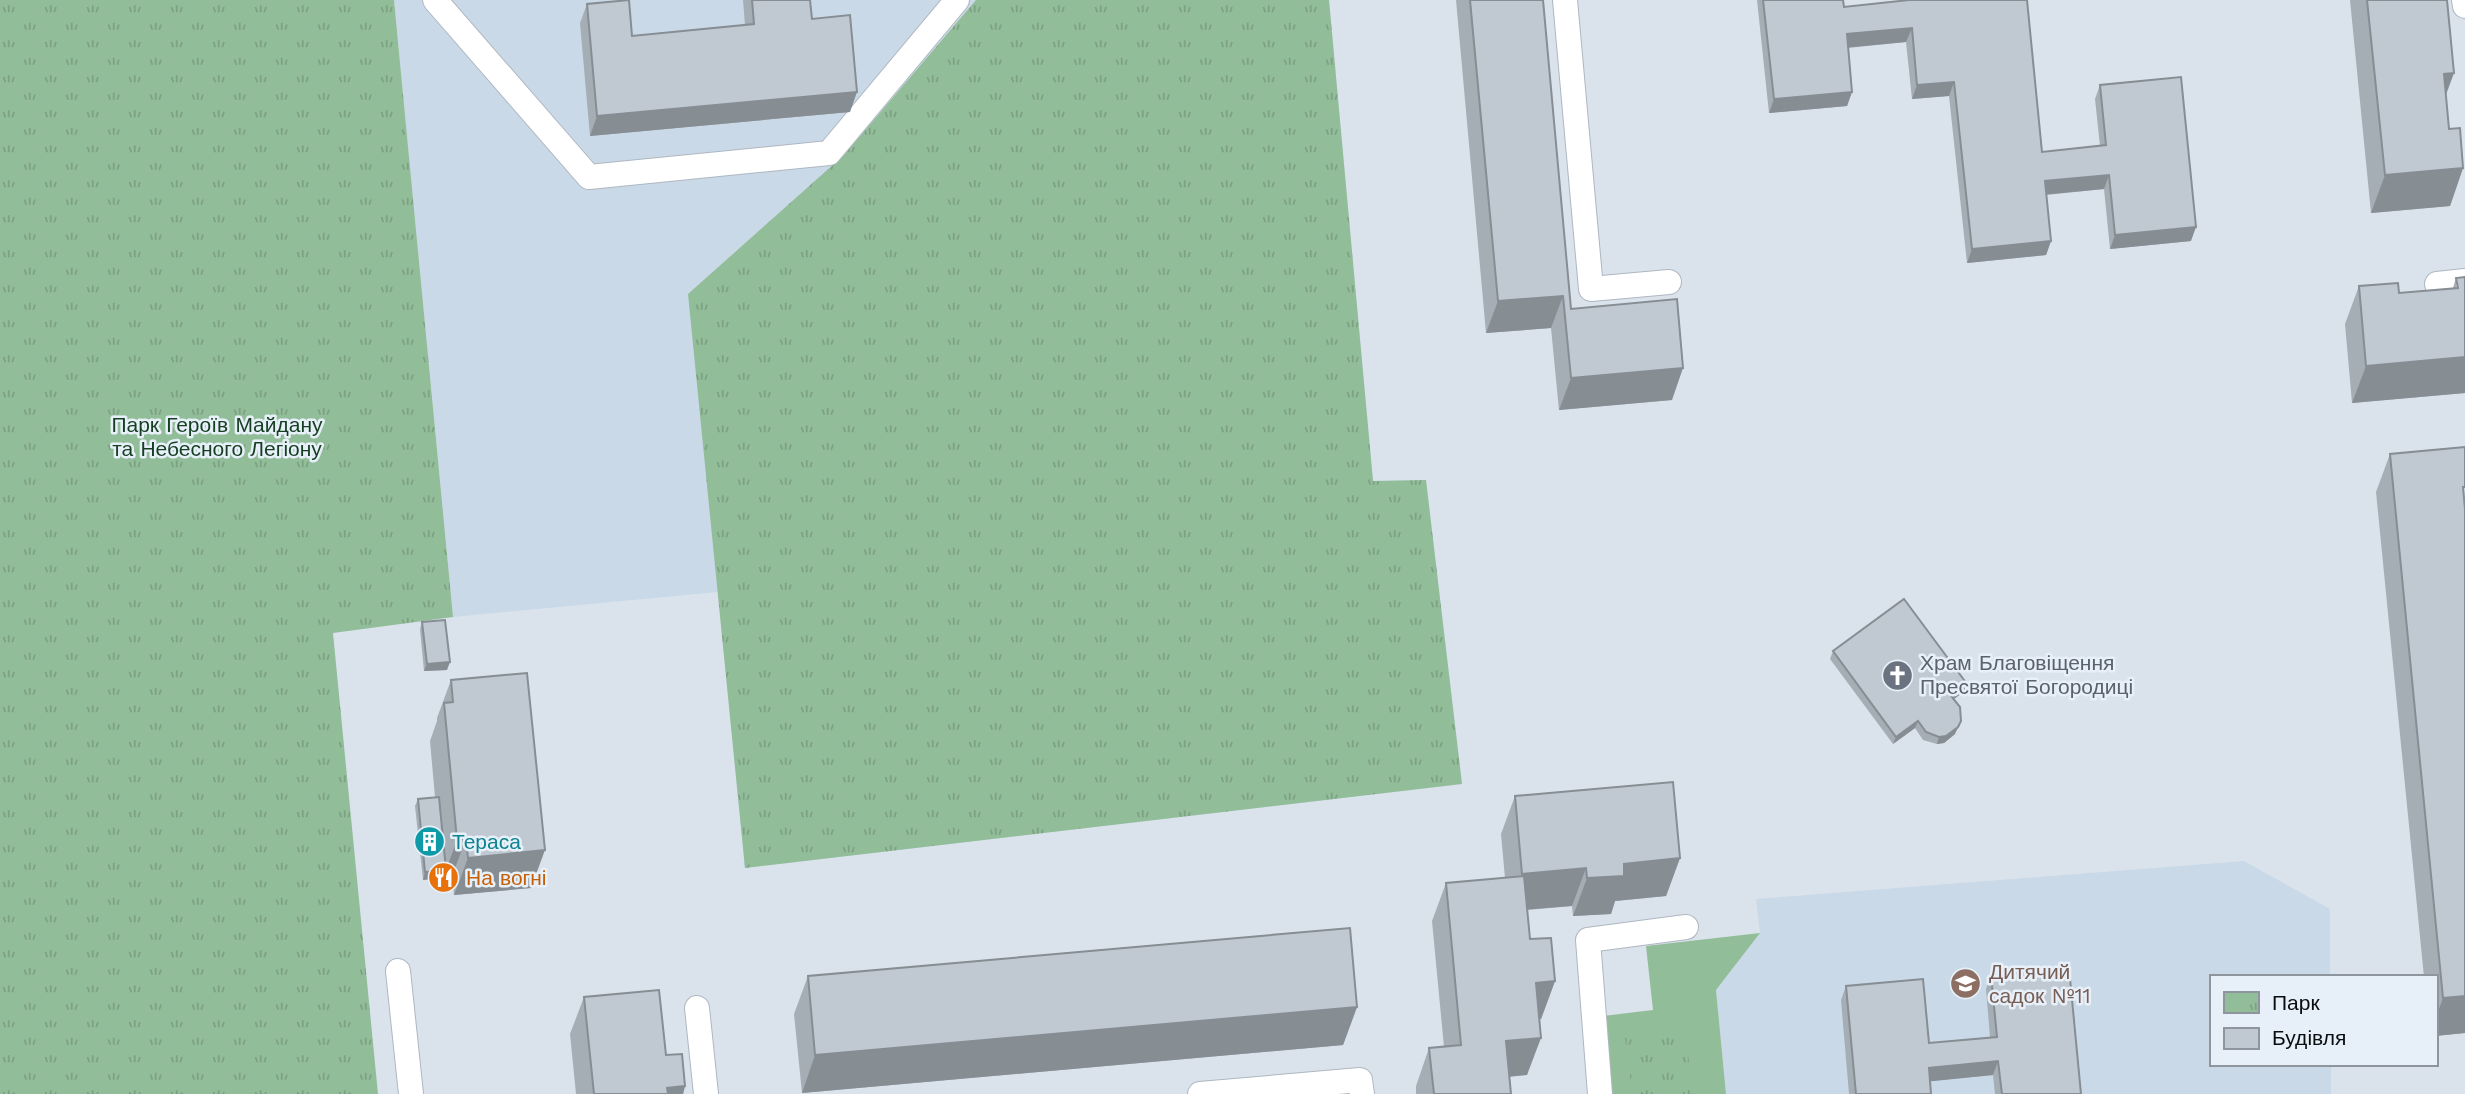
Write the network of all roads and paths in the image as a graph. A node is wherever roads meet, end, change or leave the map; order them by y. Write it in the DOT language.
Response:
graph roads {
  1 [pos="435,0"];
  2 [pos="957,0"];
  3 [pos="1565,0"];
  4 [pos="2465,0"];
  5 [pos="2465,6"];
  6 [pos="2465,281"];
  7 [pos="1669,282"];
  8 [pos="2437,284"];
  9 [pos="1686,927"];
  10 [pos="398,971"];
  11 [pos="697,1008"];
  12 [pos="411,1094"];
  13 [pos="706,1094"];
  14 [pos="1200,1094"];
  15 [pos="1362,1094"];
  16 [pos="1600,1094"];
  1 -- 2 [label="lane"];
  3 -- 7 [label="lane"];
  4 -- 5 [label="lane"];
  6 -- 8 [label="lane"];
  9 -- 16 [label="lane"];
  10 -- 12 [label="lane"];
  11 -- 13 [label="lane"];
  14 -- 15 [label="lane"];
}
